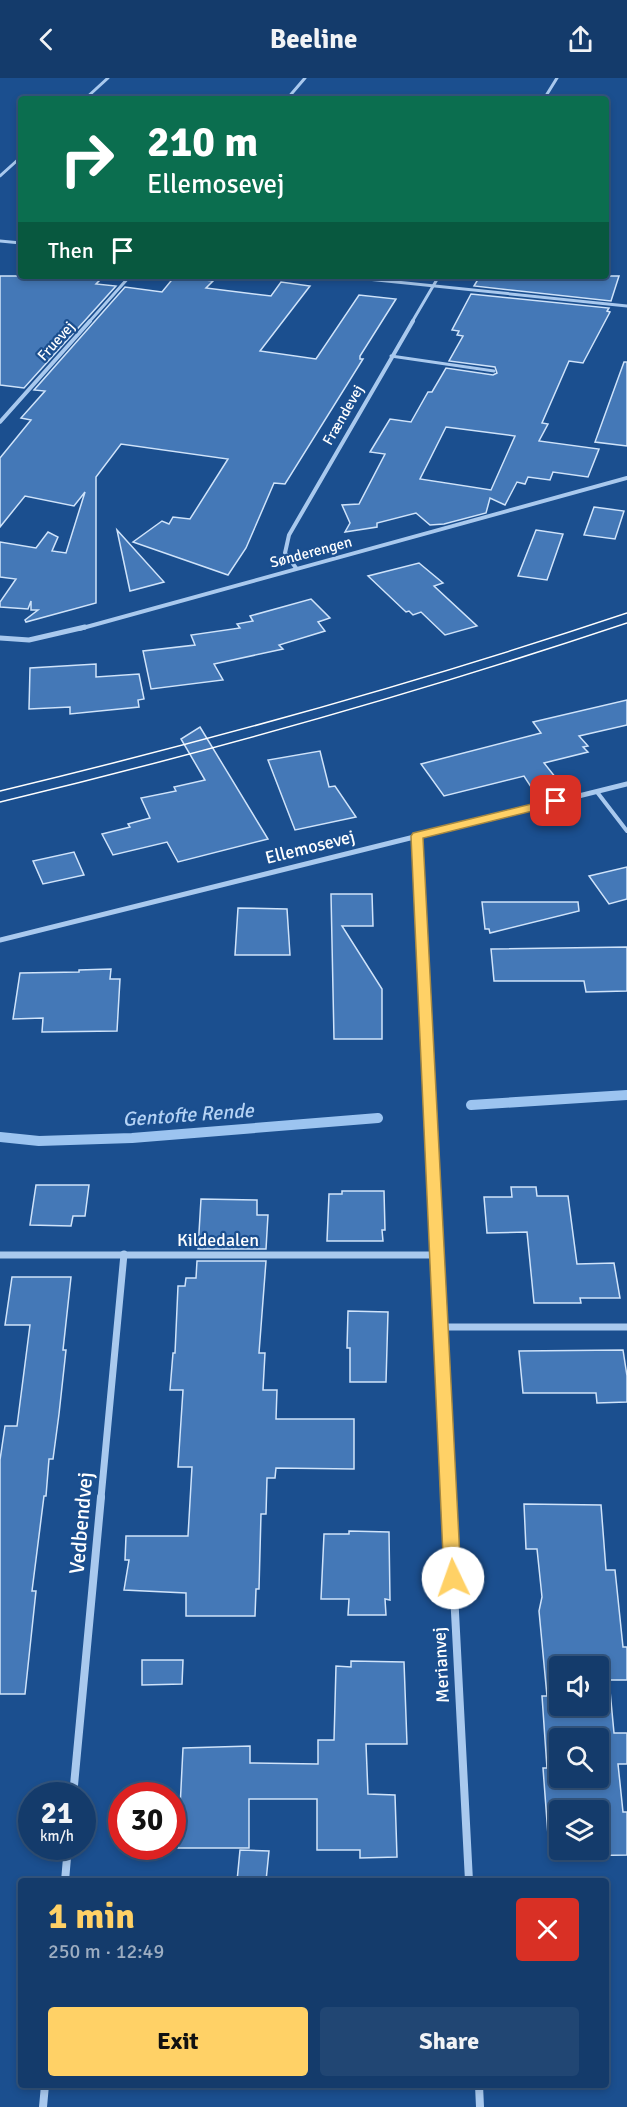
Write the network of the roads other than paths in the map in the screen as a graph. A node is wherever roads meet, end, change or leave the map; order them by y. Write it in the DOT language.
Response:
graph roads {
  1 [pos="108,78"];
  2 [pos="305,78"];
  3 [pos="557,78"];
  4 [pos="88,96"];
  5 [pos="289,96"];
  6 [pos="546,96"];
  7 [pos="18,160"];
  8 [pos="0,176"];
  9 [pos="0,241"];
  10 [pos="18,243"];
  11 [pos="127,279"];
  12 [pos="367,279"];
  13 [pos="438,279"];
  14 [pos="434,286"];
  15 [pos="627,306"];
  16 [pos="391,356"];
  17 [pos="494,371"];
  18 [pos="0,422"];
  19 [pos="627,478"];
  20 [pos="296,568"];
  21 [pos="0,638"];
  22 [pos="627,784"];
  23 [pos="597,792"];
  24 [pos="627,831"];
  25 [pos="417,836"];
  26 [pos="0,940"];
  27 [pos="124,1254"];
  28 [pos="0,1255"];
  29 [pos="436,1255"];
  30 [pos="440,1327"];
  31 [pos="627,1327"];
  32 [pos="74,1782"];
  33 [pos="67,1860"];
  34 [pos="65,1878"];
  35 [pos="469,1878"];
  36 [pos="45,2088"];
  37 [pos="479,2088"];
  38 [pos="43,2107"];
  39 [pos="480,2107"];
  1 -- 4 [label="street"];
  2 -- 5 [label="street"];
  3 -- 6 [label="street"];
  7 -- 8 [label="street"];
  9 -- 10 [label="street"];
  11 -- 18 [label="street, Fruevej"];
  12 -- 14 [label="street"];
  13 -- 14 [label="street, Frændevej"];
  14 -- 15 [label="street"];
  14 -- 16 [label="street, Frændevej"];
  16 -- 17 [label="lane"];
  16 -- 20 [label="street, Frændevej"];
  19 -- 20 [label="street, Sønderengen"];
  20 -- 21 [label="street, Sønderengen"];
  22 -- 23 [label="street, Ellemosevej"];
  23 -- 24 [label="lane"];
  23 -- 25 [label="street, Ellemosevej"];
  25 -- 26 [label="street, Ellemosevej"];
  25 -- 29 [label="street, Merianvej"];
  27 -- 28 [label="street, Kildedalen"];
  27 -- 29 [label="street, Kildedalen"];
  27 -- 32 [label="street, Vedbendvej"];
  29 -- 30 [label="street, Merianvej"];
  30 -- 31 [label="street"];
  30 -- 35 [label="street, Merianvej"];
  33 -- 34 [label="street"];
  36 -- 38 [label="street"];
  37 -- 39 [label="street"];
}
